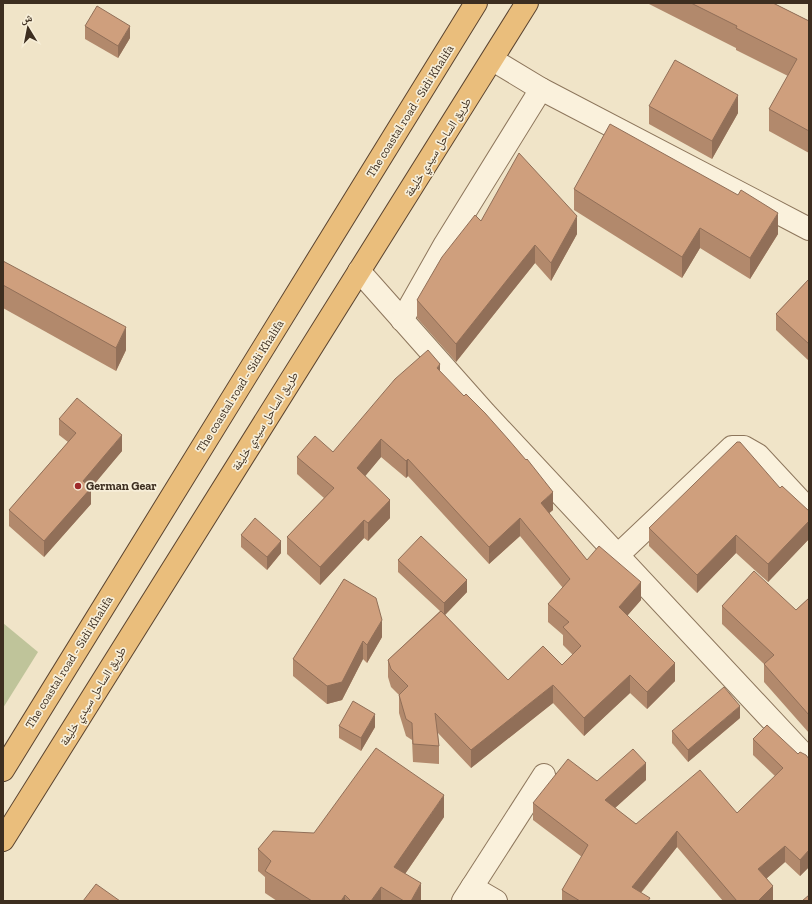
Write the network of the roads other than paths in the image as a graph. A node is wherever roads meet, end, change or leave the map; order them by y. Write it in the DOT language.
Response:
graph roads {
  1 [pos="476,3"];
  2 [pos="527,3"];
  3 [pos="493,60"];
  4 [pos="541,88"];
  5 [pos="809,229"];
  6 [pos="359,271"];
  7 [pos="402,320"];
  8 [pos="809,510"];
  9 [pos="618,555"];
  10 [pos="809,760"];
  11 [pos="3,770"];
  12 [pos="544,775"];
  13 [pos="3,840"];
  14 [pos="468,894"];
  15 [pos="496,901"];
  1 -- 11 [label="highway, The coastal road - Sidi Khalifa"];
  2 -- 3 [label="highway, طريق الساحل سيدي خليفة"];
  3 -- 4 [label="street"];
  3 -- 6 [label="highway, طريق الساحل سيدي خليفة"];
  4 -- 5 [label="street"];
  4 -- 7 [label="street"];
  6 -- 7 [label="street"];
  6 -- 13 [label="highway, طريق الساحل سيدي خليفة"];
  7 -- 9 [label="street"];
  8 -- 9 [label="street"];
  9 -- 10 [label="street"];
  12 -- 14 [label="street"];
  14 -- 15 [label="street"];
}
